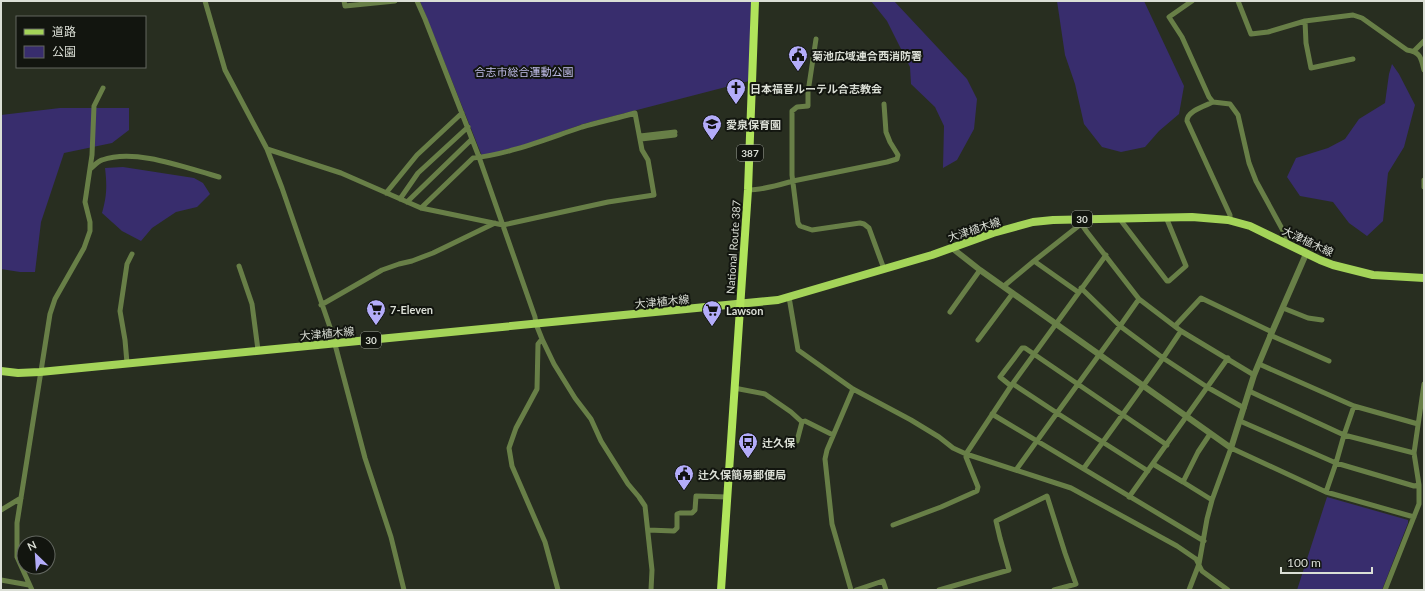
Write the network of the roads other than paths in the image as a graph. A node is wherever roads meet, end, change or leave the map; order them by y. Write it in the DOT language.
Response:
graph roads {
  1 [pos="205,1"];
  2 [pos="344,1"];
  3 [pos="396,1"];
  4 [pos="417,1"];
  5 [pos="755,1"];
  6 [pos="1192,1"];
  7 [pos="1238,1"];
  8 [pos="1305,21"];
  9 [pos="816,39"];
  10 [pos="1424,41"];
  11 [pos="1414,51"];
  12 [pos="1353,59"];
  13 [pos="1424,70"];
  14 [pos="103,88"];
  15 [pos="1213,102"];
  16 [pos="884,104"];
  17 [pos="462,113"];
  18 [pos="468,127"];
  19 [pos="675,134"];
  20 [pos="641,137"];
  21 [pos="472,139"];
  22 [pos="267,149"];
  23 [pos="479,157"];
  24 [pos="90,169"];
  25 [pos="220,177"];
  26 [pos="1424,180"];
  27 [pos="793,181"];
  28 [pos="1424,188"];
  29 [pos="748,190"];
  30 [pos="386,193"];
  31 [pos="400,199"];
  32 [pos="407,202"];
  33 [pos="421,208"];
  34 [pos="1166,217"];
  35 [pos="1120,218"];
  36 [pos="1230,220"];
  37 [pos="1079,221"];
  38 [pos="494,223"];
  39 [pos="503,225"];
  40 [pos="1288,245"];
  41 [pos="952,248"];
  42 [pos="132,254"];
  43 [pos="1306,254"];
  44 [pos="1106,255"];
  45 [pos="1034,261"];
  46 [pos="239,266"];
  47 [pos="884,269"];
  48 [pos="980,270"];
  49 [pos="1424,278"];
  50 [pos="1004,286"];
  51 [pos="1079,290"];
  52 [pos="1013,292"];
  53 [pos="789,297"];
  54 [pos="1139,299"];
  55 [pos="321,304"];
  56 [pos="741,304"];
  57 [pos="1283,308"];
  58 [pos="950,312"];
  59 [pos="1322,320"];
  60 [pos="1056,323"];
  61 [pos="536,324"];
  62 [pos="1120,326"];
  63 [pos="1175,326"];
  64 [pos="1181,331"];
  65 [pos="1271,333"];
  66 [pos="542,339"];
  67 [pos="978,340"];
  68 [pos="334,343"];
  69 [pos="258,350"];
  70 [pos="1034,354"];
  71 [pos="1100,355"];
  72 [pos="1162,358"];
  73 [pos="1228,358"];
  74 [pos="1329,361"];
  75 [pos="127,363"];
  76 [pos="1259,364"];
  77 [pos="1,371"];
  78 [pos="40,372"];
  79 [pos="1254,375"];
  80 [pos="1424,384"];
  81 [pos="1012,385"];
  82 [pos="1078,385"];
  83 [pos="1144,386"];
  84 [pos="1207,387"];
  85 [pos="734,388"];
  86 [pos="853,389"];
  87 [pos="1249,391"];
  88 [pos="1354,406"];
  89 [pos="1244,408"];
  90 [pos="1057,413"];
  91 [pos="992,414"];
  92 [pos="1122,415"];
  93 [pos="1186,417"];
  94 [pos="1240,421"];
  95 [pos="802,422"];
  96 [pos="1418,424"];
  97 [pos="1210,434"];
  98 [pos="833,435"];
  99 [pos="1344,435"];
  100 [pos="797,441"];
  101 [pos="1036,441"];
  102 [pos="1103,442"];
  103 [pos="1167,445"];
  104 [pos="1231,448"];
  105 [pos="1414,453"];
  106 [pos="966,454"];
  107 [pos="1336,463"];
  108 [pos="1153,464"];
  109 [pos="1084,468"];
  110 [pos="1016,470"];
  111 [pos="1148,471"];
  112 [pos="1182,482"];
  113 [pos="1419,485"];
  114 [pos="1326,492"];
  115 [pos="727,497"];
  116 [pos="1129,497"];
  117 [pos="21,498"];
  118 [pos="1212,500"];
  119 [pos="1,510"];
  120 [pos="1414,517"];
  121 [pos="893,525"];
  122 [pos="648,530"];
  123 [pos="1204,541"];
  124 [pos="1199,564"];
  125 [pos="1,580"];
  126 [pos="30,587"];
  127 [pos="404,590"];
  128 [pos="558,590"];
  129 [pos="651,590"];
  130 [pos="721,590"];
  131 [pos="851,590"];
  132 [pos="856,590"];
  133 [pos="886,590"];
  134 [pos="939,590"];
  135 [pos="1054,590"];
  136 [pos="1189,590"];
  137 [pos="1228,590"];
  138 [pos="1385,590"];
  1 -- 22 [label="street"];
  2 -- 3 [label="street"];
  4 -- 17 [label="street"];
  5 -- 29 [label="highway, National Route 387 / 387"];
  6 -- 15 [label="street"];
  7 -- 8 [label="street"];
  8 -- 11 [label="street"];
  8 -- 12 [label="street"];
  9 -- 27 [label="street"];
  10 -- 11 [label="street"];
  11 -- 13 [label="street"];
  14 -- 24 [label="street"];
  15 -- 36 [label="street"];
  15 -- 40 [label="street"];
  16 -- 27 [label="street"];
  17 -- 18 [label="street"];
  17 -- 30 [label="street"];
  18 -- 21 [label="street"];
  18 -- 31 [label="street"];
  19 -- 20 [label="street"];
  20 -- 23 [label="street"];
  20 -- 39 [label="street"];
  21 -- 23 [label="street"];
  21 -- 32 [label="street"];
  22 -- 30 [label="street"];
  22 -- 55 [label="street"];
  23 -- 33 [label="street"];
  23 -- 39 [label="street"];
  24 -- 25 [label="street"];
  24 -- 78 [label="street"];
  26 -- 28 [label="street"];
  27 -- 29 [label="street"];
  27 -- 47 [label="street"];
  29 -- 56 [label="highway, National Route 387 / 387"];
  30 -- 31 [label="street"];
  31 -- 32 [label="street"];
  32 -- 33 [label="street"];
  33 -- 38 [label="street"];
  34 -- 35 [label="main road, 大津植木線 / 30"];
  34 -- 35 [label="street"];
  34 -- 36 [label="main road, 大津植木線 / 30"];
  35 -- 37 [label="main road, 大津植木線 / 30"];
  36 -- 40 [label="main road, 大津植木線 / 30"];
  37 -- 41 [label="main road, 大津植木線 / 30"];
  37 -- 44 [label="street"];
  37 -- 45 [label="street"];
  38 -- 39 [label="street"];
  38 -- 55 [label="street"];
  39 -- 61 [label="street"];
  40 -- 43 [label="main road, 大津植木線 / 30"];
  41 -- 47 [label="main road, 大津植木線 / 30"];
  41 -- 48 [label="street"];
  42 -- 75 [label="street"];
  43 -- 49 [label="main road, 大津植木線 / 30"];
  43 -- 57 [label="street"];
  44 -- 51 [label="street"];
  44 -- 54 [label="street"];
  45 -- 50 [label="street"];
  45 -- 51 [label="street"];
  46 -- 69 [label="street"];
  47 -- 53 [label="main road, 大津植木線 / 30"];
  48 -- 50 [label="street"];
  48 -- 58 [label="street"];
  50 -- 52 [label="street"];
  51 -- 60 [label="street"];
  51 -- 62 [label="street"];
  52 -- 60 [label="street"];
  52 -- 67 [label="street"];
  53 -- 56 [label="main road, 大津植木線 / 30"];
  53 -- 86 [label="street"];
  54 -- 62 [label="street"];
  54 -- 63 [label="street"];
  55 -- 68 [label="street"];
  56 -- 61 [label="main road, 大津植木線 / 30"];
  56 -- 85 [label="highway, National Route 387 / 387"];
  57 -- 59 [label="street"];
  57 -- 65 [label="street"];
  60 -- 70 [label="street"];
  60 -- 71 [label="street"];
  61 -- 66 [label="street"];
  61 -- 68 [label="main road, 大津植木線 / 30"];
  62 -- 71 [label="street"];
  62 -- 72 [label="street"];
  63 -- 64 [label="street"];
  63 -- 65 [label="street"];
  64 -- 72 [label="street"];
  64 -- 73 [label="street"];
  65 -- 74 [label="street"];
  65 -- 76 [label="street"];
  66 -- 122 [label="street"];
  66 -- 128 [label="street"];
  68 -- 69 [label="main road, 大津植木線 / 30"];
  68 -- 127 [label="street"];
  69 -- 75 [label="main road, 大津植木線 / 30"];
  70 -- 81 [label="street"];
  70 -- 81 [label="street"];
  70 -- 82 [label="street"];
  71 -- 82 [label="street"];
  71 -- 83 [label="street"];
  72 -- 83 [label="street"];
  72 -- 84 [label="street"];
  73 -- 79 [label="street"];
  73 -- 84 [label="street"];
  75 -- 78 [label="main road, 大津植木線 / 30"];
  76 -- 79 [label="street"];
  76 -- 88 [label="street"];
  77 -- 78 [label="main road, 大津植木線 / 30"];
  78 -- 117 [label="street"];
  79 -- 87 [label="street"];
  80 -- 96 [label="street"];
  81 -- 90 [label="street"];
  81 -- 91 [label="street"];
  82 -- 90 [label="street"];
  82 -- 92 [label="street"];
  83 -- 92 [label="street"];
  83 -- 93 [label="street"];
  84 -- 89 [label="street"];
  84 -- 93 [label="street"];
  85 -- 95 [label="street"];
  85 -- 115 [label="highway, National Route 387 / 387"];
  86 -- 98 [label="street"];
  86 -- 106 [label="street"];
  87 -- 89 [label="street"];
  87 -- 99 [label="street"];
  88 -- 96 [label="street"];
  88 -- 99 [label="street"];
  89 -- 94 [label="street"];
  90 -- 101 [label="street"];
  90 -- 102 [label="street"];
  91 -- 101 [label="street"];
  91 -- 106 [label="street"];
  92 -- 102 [label="street"];
  92 -- 103 [label="street"];
  93 -- 97 [label="street"];
  93 -- 103 [label="street"];
  94 -- 104 [label="street"];
  94 -- 107 [label="street"];
  95 -- 98 [label="street"];
  95 -- 100 [label="street"];
  96 -- 105 [label="street"];
  97 -- 104 [label="street"];
  97 -- 112 [label="street"];
  98 -- 131 [label="street"];
  99 -- 105 [label="street"];
  99 -- 107 [label="street"];
  101 -- 109 [label="street"];
  101 -- 110 [label="street"];
  102 -- 109 [label="street"];
  102 -- 111 [label="street"];
  103 -- 108 [label="street"];
  104 -- 114 [label="street"];
  104 -- 118 [label="street"];
  105 -- 113 [label="street"];
  106 -- 110 [label="street"];
  106 -- 121 [label="street"];
  107 -- 113 [label="street"];
  107 -- 114 [label="street"];
  108 -- 111 [label="street"];
  108 -- 112 [label="street"];
  109 -- 116 [label="street"];
  110 -- 124 [label="street"];
  111 -- 116 [label="street"];
  112 -- 118 [label="street"];
  113 -- 120 [label="street"];
  114 -- 120 [label="street"];
  115 -- 122 [label="street"];
  115 -- 130 [label="highway, National Route 387 / 387"];
  116 -- 123 [label="street"];
  117 -- 119 [label="street"];
  117 -- 126 [label="street"];
  118 -- 123 [label="street"];
  120 -- 138 [label="street"];
  122 -- 129 [label="street"];
  123 -- 124 [label="street"];
  124 -- 136 [label="street"];
  124 -- 137 [label="street"];
  125 -- 126 [label="street"];
  132 -- 133 [label="street"];
  134 -- 135 [label="street"];
}
